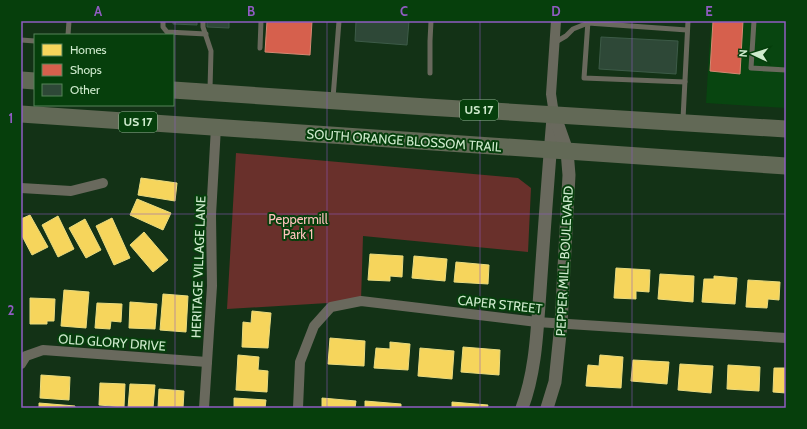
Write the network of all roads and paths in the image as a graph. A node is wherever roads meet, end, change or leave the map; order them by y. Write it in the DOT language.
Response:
graph roads {
  1 [pos="69,21"];
  2 [pos="163,21"];
  3 [pos="203,21"];
  4 [pos="261,21"];
  5 [pos="339,21"];
  6 [pos="431,21"];
  7 [pos="556,21"];
  8 [pos="688,21"];
  9 [pos="754,21"];
  10 [pos="588,22"];
  11 [pos="687,30"];
  12 [pos="68,34"];
  13 [pos="206,34"];
  14 [pos="21,40"];
  15 [pos="34,41"];
  16 [pos="554,44"];
  17 [pos="260,48"];
  18 [pos="786,70"];
  19 [pos="430,73"];
  20 [pos="21,80"];
  21 [pos="34,81"];
  22 [pos="685,82"];
  23 [pos="174,90"];
  24 [pos="210,92"];
  25 [pos="333,100"];
  26 [pos="27,110"];
  27 [pos="554,114"];
  28 [pos="683,122"];
  29 [pos="216,127"];
  30 [pos="786,129"];
  31 [pos="558,151"];
  32 [pos="786,166"];
  33 [pos="103,183"];
  34 [pos="21,188"];
  35 [pos="537,322"];
  36 [pos="561,324"];
  37 [pos="786,338"];
  38 [pos="207,362"];
  39 [pos="21,364"];
  40 [pos="204,408"];
  41 [pos="298,408"];
  42 [pos="522,408"];
  43 [pos="547,408"];
  1 -- 12 [label="lane"];
  2 -- 13 [label="lane"];
  3 -- 13 [label="lane"];
  4 -- 17 [label="lane"];
  5 -- 25 [label="lane"];
  6 -- 19 [label="lane"];
  7 -- 16 [label="street, PEPPER MILL BOULEVARD"];
  8 -- 11 [label="lane"];
  9 -- 18 [label="lane"];
  10 -- 11 [label="lane"];
  10 -- 16 [label="lane"];
  10 -- 22 [label="lane"];
  11 -- 22 [label="lane"];
  13 -- 24 [label="lane"];
  14 -- 15 [label="lane"];
  16 -- 27 [label="street, PEPPER MILL BOULEVARD"];
  20 -- 21 [label="main road"];
  22 -- 28 [label="lane"];
  23 -- 24 [label="main road, US 17"];
  24 -- 25 [label="main road, US 17"];
  25 -- 27 [label="main road, US 17"];
  26 -- 29 [label="main road, SOUTH ORANGE BLOSSOM TRAIL / US 17"];
  27 -- 28 [label="main road, US 17"];
  27 -- 31 [label="street, PEPPER MILL BOULEVARD"];
  28 -- 30 [label="main road, US 17"];
  29 -- 31 [label="main road, SOUTH ORANGE BLOSSOM TRAIL / US 17"];
  29 -- 38 [label="street, HERITAGE VILLAGE LANE"];
  31 -- 32 [label="main road, SOUTH ORANGE BLOSSOM TRAIL / US 17"];
  31 -- 35 [label="street, PEPPER MILL BOULEVARD"];
  31 -- 36 [label="street, PEPPER MILL BOULEVARD"];
  33 -- 34 [label="street"];
  35 -- 36 [label="street, CAPER STREET"];
  35 -- 41 [label="street, CAPER STREET"];
  35 -- 42 [label="street, PEPPER MILL BOULEVARD"];
  36 -- 37 [label="street, CAPER STREET"];
  36 -- 43 [label="street, PEPPER MILL BOULEVARD"];
  38 -- 39 [label="street, OLD GLORY DRIVE"];
  38 -- 40 [label="street, HERITAGE VILLAGE LANE"];
}
